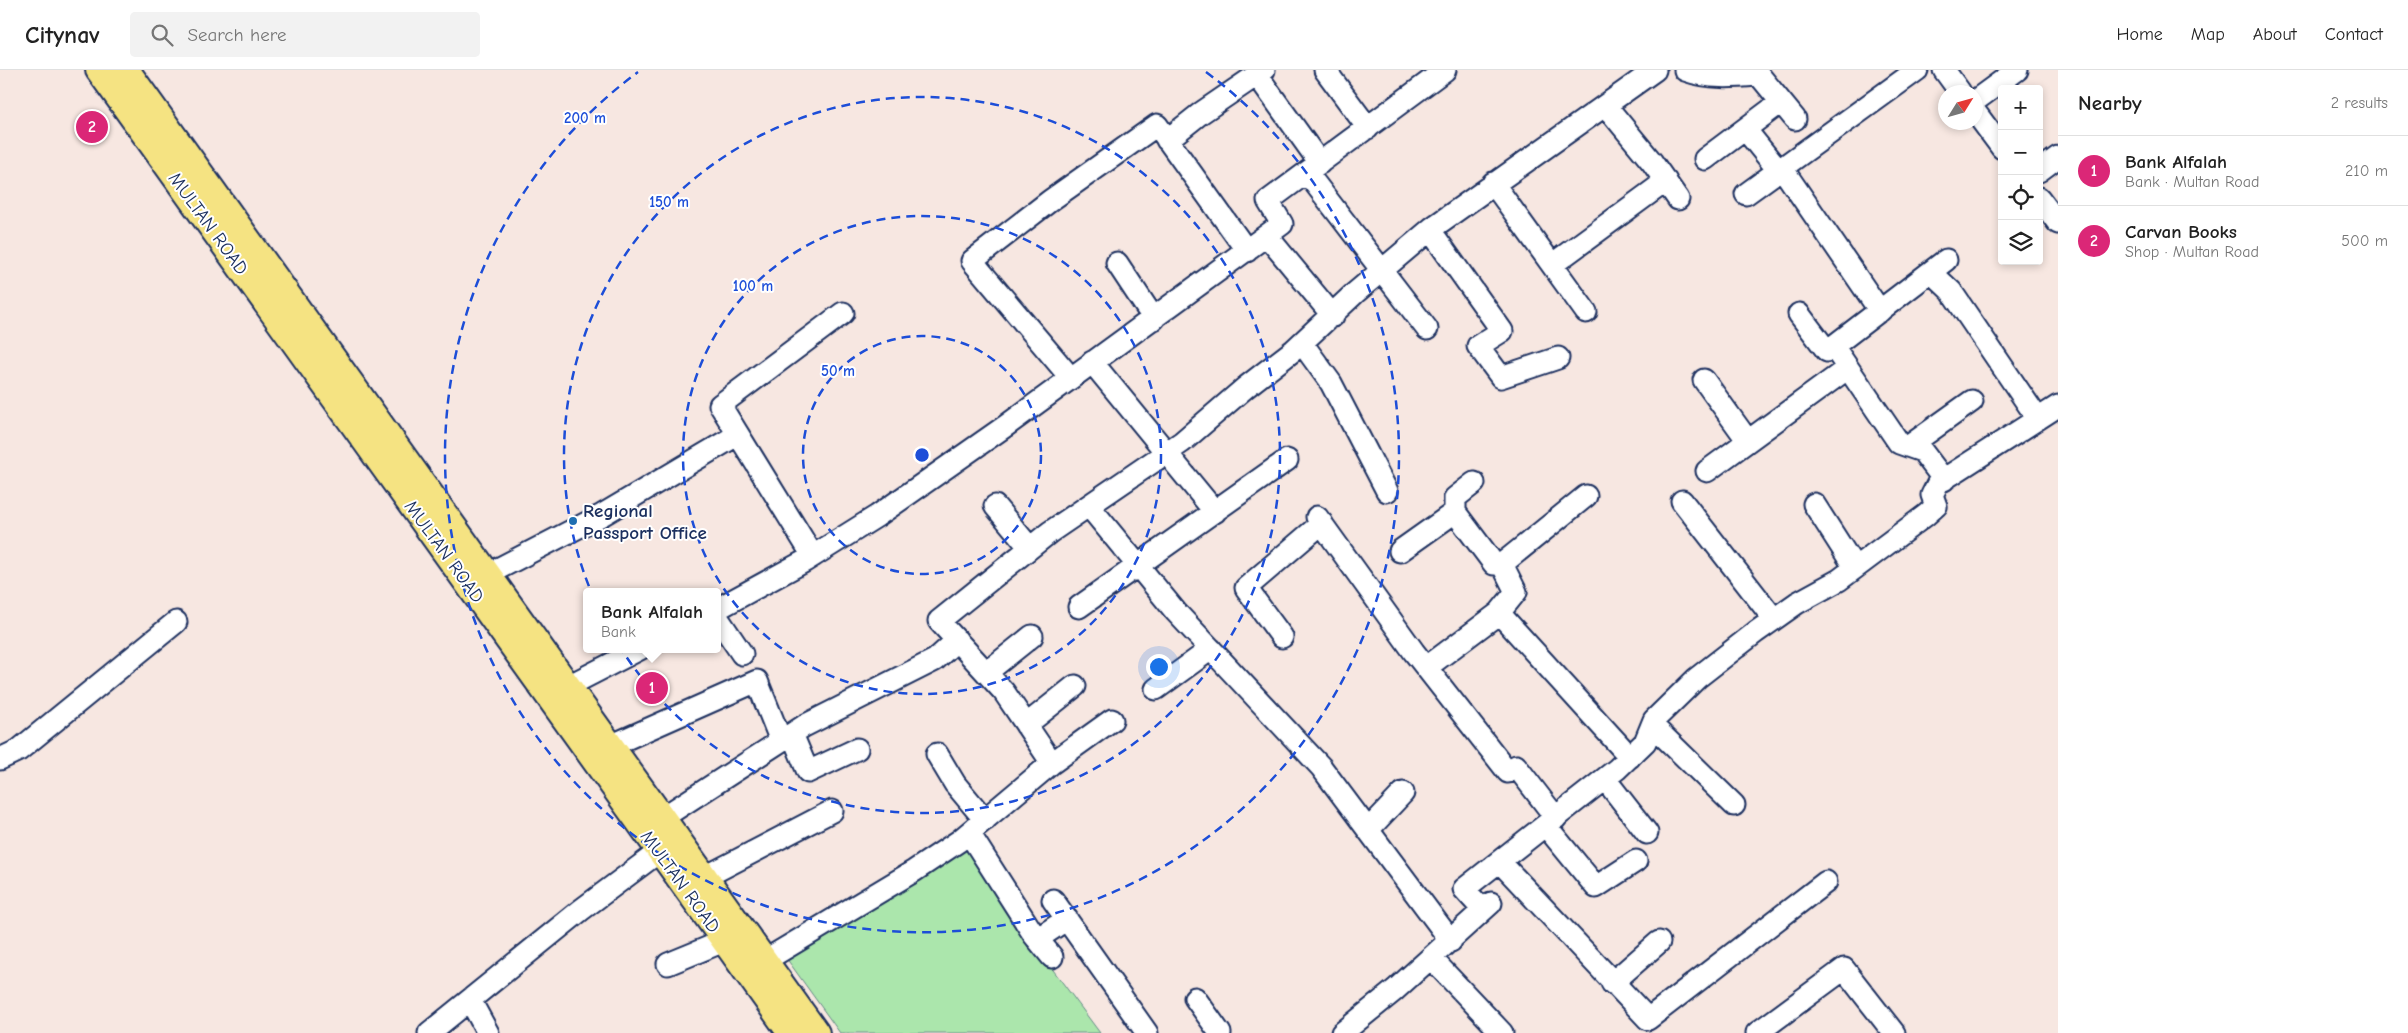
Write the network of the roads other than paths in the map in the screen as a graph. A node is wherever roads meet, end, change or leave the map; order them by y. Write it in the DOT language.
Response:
graph roads {
  1 [pos="99,70"];
  2 [pos="126,70"];
  3 [pos="1326,70"];
  4 [pos="1445,70"];
  5 [pos="1655,70"];
  6 [pos="1685,70"];
  7 [pos="1917,70"];
  8 [pos="1944,70"];
  9 [pos="2017,70"];
  10 [pos="1256,73"];
  11 [pos="1764,74"];
  12 [pos="1955,85"];
  13 [pos="1983,95"];
  14 [pos="1781,102"];
  15 [pos="1606,106"];
  16 [pos="1795,119"];
  17 [pos="1983,122"];
  18 [pos="1368,128"];
  19 [pos="1745,129"];
  20 [pos="1167,140"];
  21 [pos="1998,143"];
  22 [pos="2058,157"];
  23 [pos="1705,159"];
  24 [pos="1314,168"];
  25 [pos="2043,168"];
  26 [pos="1780,169"];
  27 [pos="1666,181"];
  28 [pos="1493,183"];
  29 [pos="1746,194"];
  30 [pos="1678,199"];
  31 [pos="1430,230"];
  32 [pos="1267,236"];
  33 [pos="1247,251"];
  34 [pos="1117,263"];
  35 [pos="1553,264"];
  36 [pos="1381,270"];
  37 [pos="1880,311"];
  38 [pos="1586,312"];
  39 [pos="843,313"];
  40 [pos="1799,314"];
  41 [pos="1333,316"];
  42 [pos="1154,319"];
  43 [pos="1427,329"];
  44 [pos="1302,343"];
  45 [pos="1833,346"];
  46 [pos="1558,358"];
  47 [pos="1092,362"];
  48 [pos="1848,368"];
  49 [pos="1070,377"];
  50 [pos="1704,380"];
  51 [pos="1972,401"];
  52 [pos="2058,406"];
  53 [pos="2038,419"];
  54 [pos="737,435"];
  55 [pos="1748,441"];
  56 [pos="1909,446"];
  57 [pos="1167,452"];
  58 [pos="1286,460"];
  59 [pos="1707,471"];
  60 [pos="1944,480"];
  61 [pos="1474,483"];
  62 [pos="1387,491"];
  63 [pos="1586,496"];
  64 [pos="1682,501"];
  65 [pos="1814,504"];
  66 [pos="995,506"];
  67 [pos="1089,506"];
  68 [pos="1215,512"];
  69 [pos="1455,512"];
  70 [pos="1030,548"];
  71 [pos="1400,551"];
  72 [pos="813,556"];
  73 [pos="1502,564"];
  74 [pos="1139,565"];
  75 [pos="1855,568"];
  76 [pos="488,574"];
  77 [pos="721,607"];
  78 [pos="1079,607"];
  79 [pos="1499,612"];
  80 [pos="1774,619"];
  81 [pos="176,622"];
  82 [pos="721,623"];
  83 [pos="1032,636"];
  84 [pos="1282,637"];
  85 [pos="956,640"];
  86 [pos="1211,649"];
  87 [pos="632,653"];
  88 [pos="742,654"];
  89 [pos="1427,667"];
  90 [pos="987,672"];
  91 [pos="568,686"];
  92 [pos="1075,686"];
  93 [pos="1156,689"];
  94 [pos="1112,720"];
  95 [pos="1026,725"];
  96 [pos="1652,725"];
  97 [pos="786,738"];
  98 [pos="610,746"];
  99 [pos="858,749"];
  100 [pos="937,754"];
  101 [pos="1630,757"];
  102 [pos="0,759"];
  103 [pos="1052,763"];
  104 [pos="1605,779"];
  105 [pos="1403,793"];
  106 [pos="1734,805"];
  107 [pos="832,811"];
  108 [pos="662,818"];
  109 [pos="1551,822"];
  110 [pos="977,826"];
  111 [pos="1368,830"];
  112 [pos="1647,833"];
  113 [pos="660,851"];
  114 [pos="1636,861"];
  115 [pos="1500,862"];
  116 [pos="704,877"];
  117 [pos="1826,882"];
  118 [pos="1053,900"];
  119 [pos="1067,919"];
  120 [pos="1037,939"];
  121 [pos="724,941"];
  122 [pos="1451,941"];
  123 [pos="1659,942"];
  124 [pos="1052,957"];
  125 [pos="1431,958"];
  126 [pos="764,961"];
  127 [pos="668,964"];
  128 [pos="1612,983"];
  129 [pos="1195,998"];
  130 [pos="470,1000"];
  131 [pos="1491,1029"];
  132 [pos="429,1033"];
  133 [pos="488,1033"];
  134 [pos="791,1033"];
  135 [pos="816,1033"];
  136 [pos="1147,1033"];
  137 [pos="1220,1033"];
  138 [pos="1342,1033"];
  139 [pos="1757,1033"];
  140 [pos="1894,1033"];
  1 -- 113 [label="main road, MULTAN ROAD"];
  2 -- 76 [label="main road, MULTAN ROAD"];
  3 -- 18 [label="street"];
  4 -- 18 [label="street"];
  5 -- 15 [label="street"];
  6 -- 11 [label="street"];
  7 -- 26 [label="street"];
  8 -- 12 [label="street"];
  9 -- 13 [label="street"];
  10 -- 20 [label="street"];
  10 -- 24 [label="street"];
  11 -- 14 [label="street"];
  14 -- 16 [label="street"];
  14 -- 19 [label="street"];
  15 -- 27 [label="street"];
  15 -- 28 [label="street"];
  17 -- 21 [label="street"];
  18 -- 24 [label="street"];
  19 -- 23 [label="street"];
  19 -- 26 [label="street"];
  20 -- 33 [label="street"];
  20 -- 49 [label="street"];
  22 -- 25 [label="street"];
  24 -- 32 [label="street"];
  24 -- 36 [label="street"];
  26 -- 29 [label="street"];
  26 -- 37 [label="street"];
  27 -- 30 [label="street"];
  27 -- 35 [label="street"];
  28 -- 31 [label="street"];
  28 -- 35 [label="street"];
  31 -- 36 [label="street"];
  31 -- 46 [label="street"];
  32 -- 33 [label="street"];
  32 -- 41 [label="street"];
  33 -- 42 [label="street"];
  34 -- 42 [label="street"];
  35 -- 38 [label="street"];
  36 -- 41 [label="street"];
  36 -- 43 [label="street"];
  37 -- 45 [label="street"];
  37 -- 53 [label="street"];
  39 -- 54 [label="street"];
  40 -- 45 [label="street"];
  41 -- 44 [label="street"];
  42 -- 47 [label="street"];
  44 -- 57 [label="street"];
  44 -- 62 [label="street"];
  45 -- 48 [label="street"];
  47 -- 49 [label="street"];
  47 -- 57 [label="street"];
  48 -- 55 [label="street"];
  48 -- 56 [label="street"];
  49 -- 72 [label="street"];
  50 -- 55 [label="street"];
  51 -- 56 [label="street"];
  52 -- 53 [label="street"];
  53 -- 60 [label="street"];
  54 -- 72 [label="street"];
  54 -- 76 [label="street"];
  55 -- 59 [label="street"];
  56 -- 60 [label="street"];
  57 -- 67 [label="street"];
  57 -- 68 [label="street"];
  58 -- 68 [label="street"];
  60 -- 75 [label="street"];
  61 -- 69 [label="street"];
  63 -- 73 [label="street"];
  64 -- 80 [label="street"];
  65 -- 75 [label="street"];
  66 -- 70 [label="street"];
  67 -- 70 [label="street"];
  67 -- 74 [label="street"];
  68 -- 74 [label="street"];
  69 -- 71 [label="street"];
  69 -- 73 [label="street"];
  70 -- 85 [label="street"];
  72 -- 77 [label="street"];
  73 -- 79 [label="street"];
  74 -- 78 [label="street"];
  74 -- 86 [label="street"];
  75 -- 80 [label="street"];
  76 -- 91 [label="main road, MULTAN ROAD"];
  79 -- 89 [label="street"];
  79 -- 101 [label="street"];
  80 -- 96 [label="street"];
  81 -- 102 [label="street"];
  82 -- 88 [label="street"];
  83 -- 90 [label="street"];
  84 -- 89 [label="street"];
  85 -- 90 [label="street"];
  85 -- 97 [label="street"];
  86 -- 93 [label="street"];
  86 -- 111 [label="street"];
  87 -- 91 [label="street"];
  89 -- 109 [label="street"];
  90 -- 95 [label="street"];
  91 -- 98 [label="main road, MULTAN ROAD"];
  92 -- 95 [label="street"];
  94 -- 103 [label="street"];
  95 -- 103 [label="street"];
  96 -- 101 [label="street"];
  96 -- 106 [label="street"];
  97 -- 98 [label="street"];
  97 -- 99 [label="street"];
  97 -- 108 [label="street"];
  98 -- 108 [label="main road, MULTAN ROAD"];
  100 -- 110 [label="street"];
  101 -- 104 [label="street"];
  103 -- 110 [label="street"];
  104 -- 109 [label="street"];
  104 -- 112 [label="street"];
  105 -- 111 [label="street"];
  107 -- 116 [label="street"];
  108 -- 116 [label="main road, MULTAN ROAD"];
  109 -- 114 [label="street"];
  109 -- 115 [label="street"];
  110 -- 120 [label="street"];
  110 -- 126 [label="street"];
  111 -- 122 [label="street"];
  113 -- 121 [label="main road, MULTAN ROAD"];
  113 -- 130 [label="street"];
  115 -- 122 [label="street"];
  115 -- 128 [label="street"];
  116 -- 126 [label="main road, MULTAN ROAD"];
  117 -- 128 [label="street"];
  118 -- 119 [label="street"];
  119 -- 120 [label="street"];
  119 -- 136 [label="street"];
  120 -- 124 [label="street"];
  121 -- 127 [label="street"];
  121 -- 134 [label="main road, MULTAN ROAD"];
  122 -- 125 [label="street"];
  123 -- 128 [label="street"];
  125 -- 131 [label="street"];
  125 -- 138 [label="street"];
  126 -- 135 [label="main road, MULTAN ROAD"];
  129 -- 137 [label="street"];
  130 -- 132 [label="street"];
  130 -- 133 [label="street"];
  139 -- 140 [label="street"];
}
